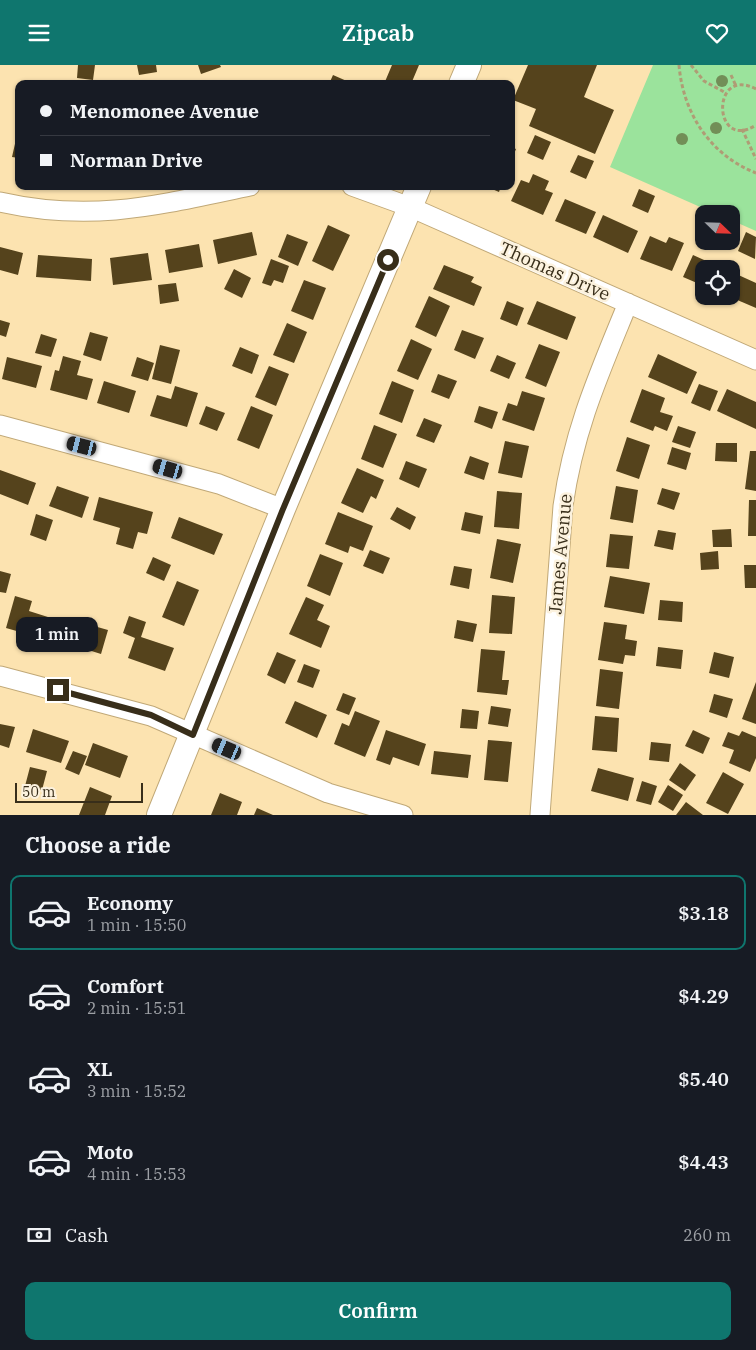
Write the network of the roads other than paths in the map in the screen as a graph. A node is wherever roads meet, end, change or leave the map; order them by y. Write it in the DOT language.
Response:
graph roads {
  1 [pos="469,65"];
  2 [pos="463,80"];
  3 [pos="231,190"];
  4 [pos="375,190"];
  5 [pos="414,197"];
  6 [pos="0,202"];
  7 [pos="628,303"];
  8 [pos="756,360"];
  9 [pos="0,425"];
  10 [pos="283,509"];
  11 [pos="0,676"];
  12 [pos="193,735"];
  13 [pos="160,815"];
  14 [pos="403,815"];
  15 [pos="540,815"];
  1 -- 2 [label="street"];
  3 -- 6 [label="street"];
  4 -- 5 [label="street, Thomas Drive"];
  5 -- 7 [label="street, Thomas Drive"];
  5 -- 10 [label="street"];
  7 -- 8 [label="street, Thomas Drive"];
  7 -- 15 [label="street, James Avenue"];
  9 -- 10 [label="street"];
  10 -- 12 [label="street"];
  11 -- 12 [label="street"];
  12 -- 13 [label="street"];
  12 -- 14 [label="street"];
}
